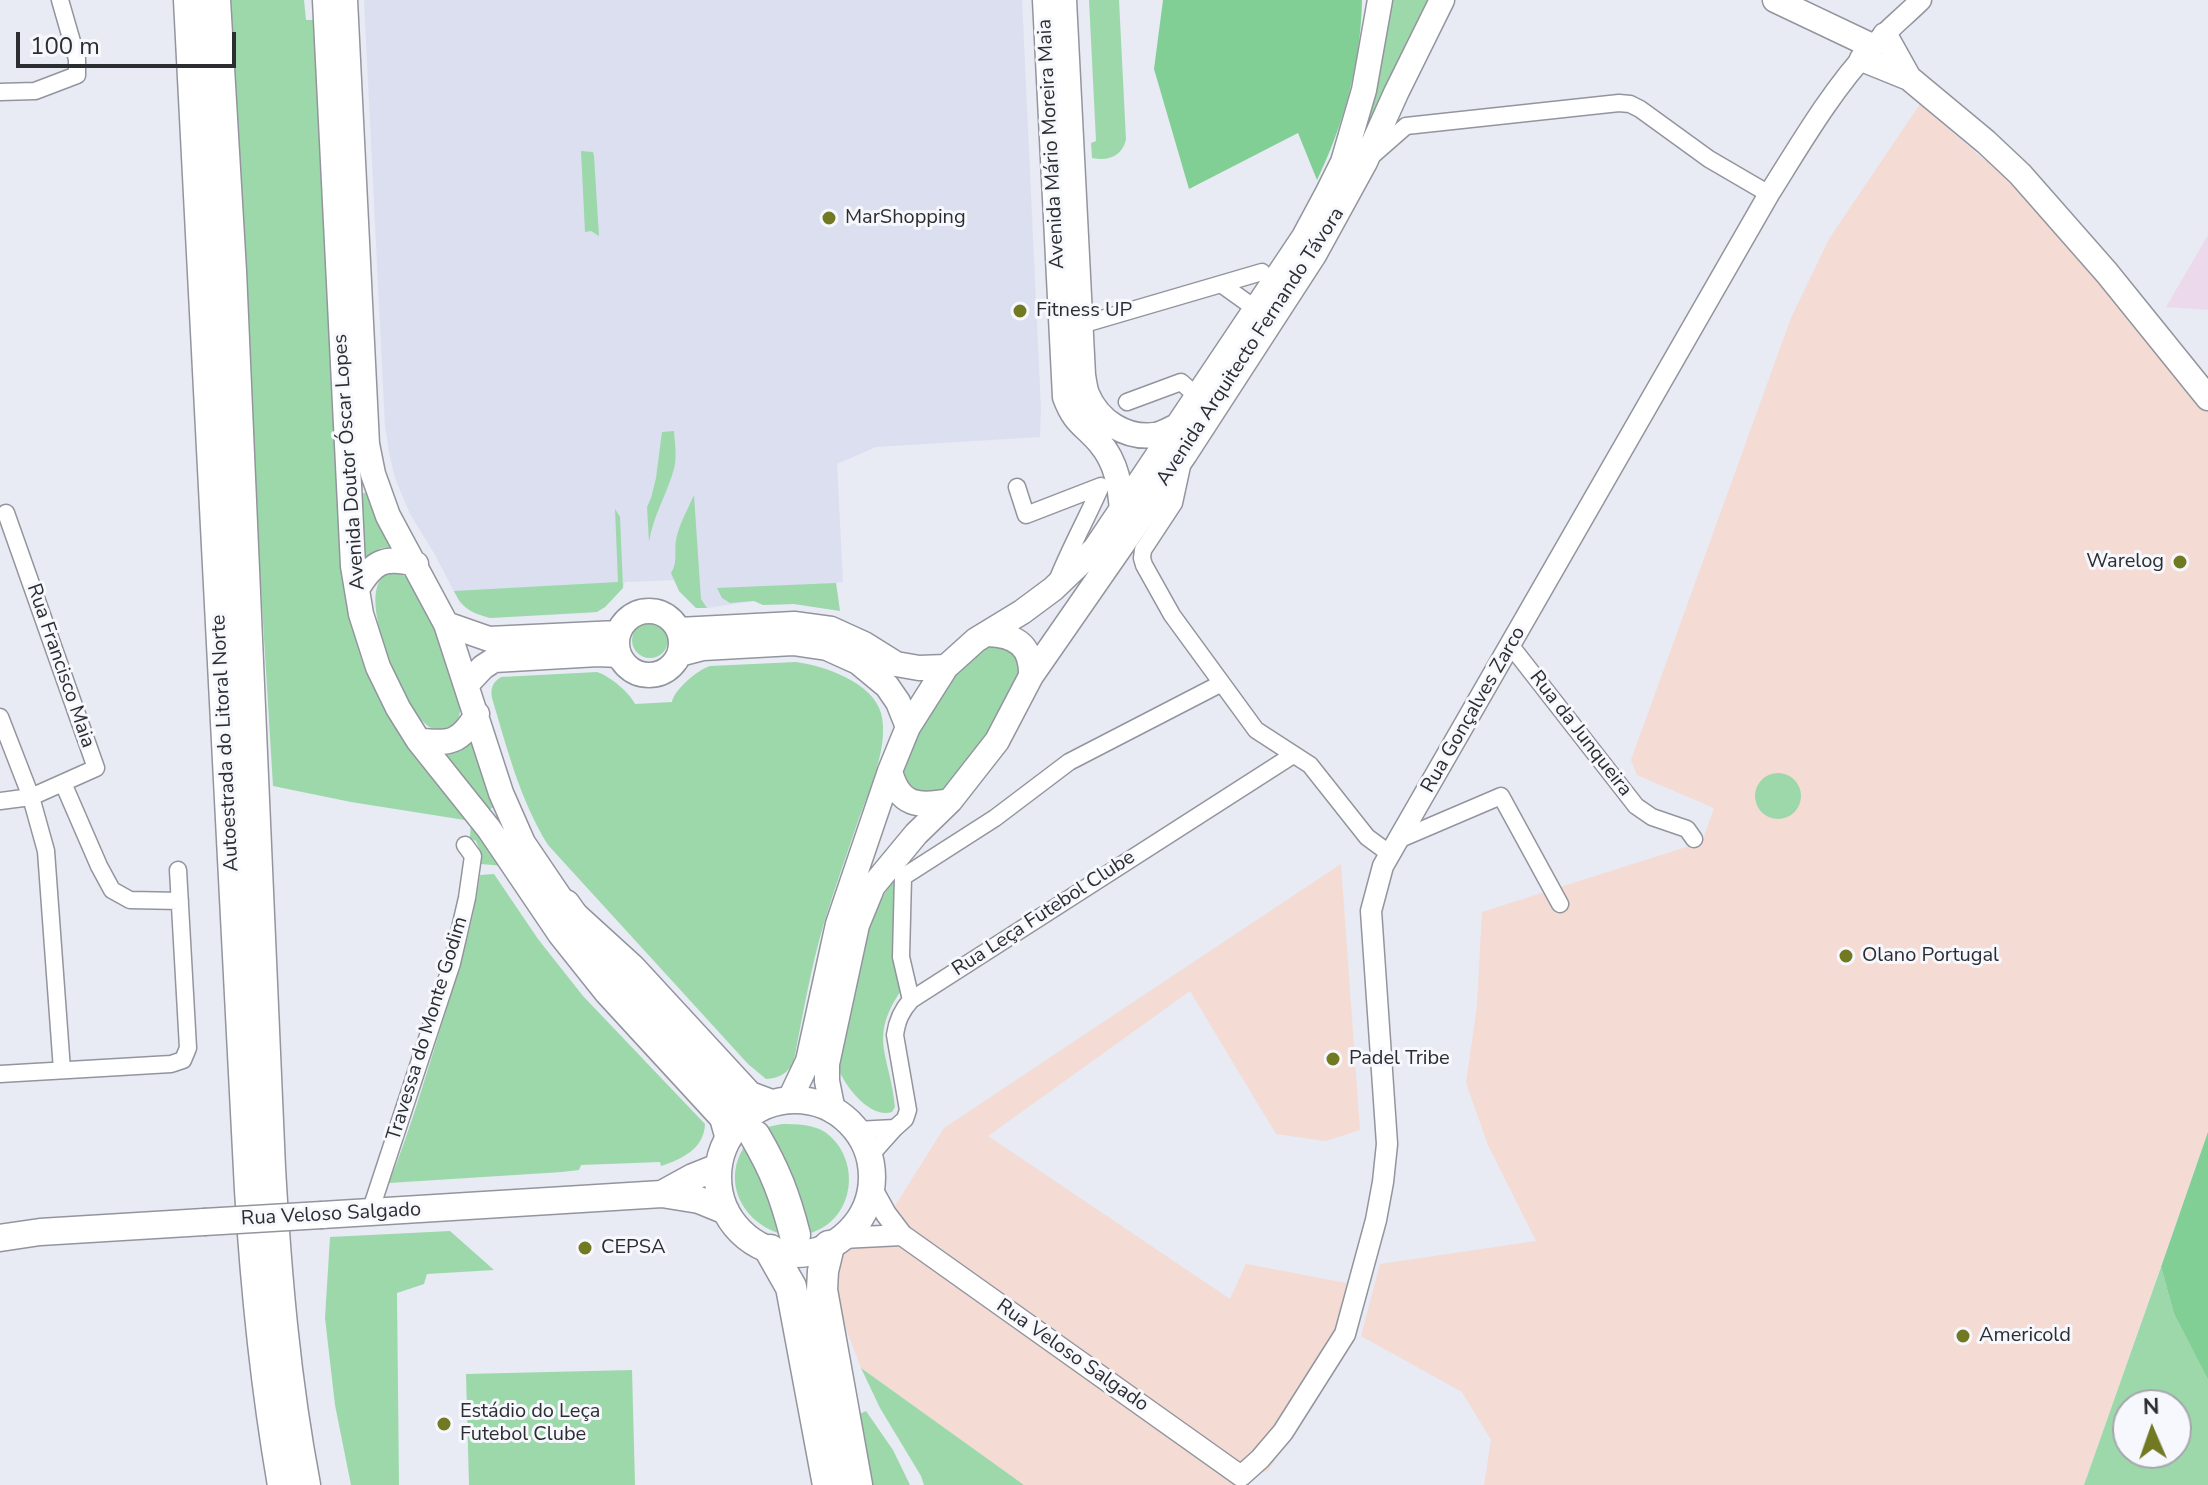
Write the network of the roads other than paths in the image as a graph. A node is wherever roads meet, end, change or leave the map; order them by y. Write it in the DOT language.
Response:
graph roads {
  1 [pos="60,0"];
  2 [pos="189,0"];
  3 [pos="215,0"];
  4 [pos="325,0"];
  5 [pos="345,0"];
  6 [pos="1045,0"];
  7 [pos="1064,0"];
  8 [pos="1380,0"];
  9 [pos="1442,0"];
  10 [pos="1775,0"];
  11 [pos="1921,0"];
  12 [pos="1873,47"];
  13 [pos="0,92"];
  14 [pos="1396,93"];
  15 [pos="1406,126"];
  16 [pos="1365,162"];
  17 [pos="1769,194"];
  18 [pos="1262,272"];
  19 [pos="1221,284"];
  20 [pos="1256,309"];
  21 [pos="1081,325"];
  22 [pos="1198,397"];
  23 [pos="2208,398"];
  24 [pos="1127,402"];
  25 [pos="1179,425"];
  26 [pos="1185,454"];
  27 [pos="1017,487"];
  28 [pos="1122,511"];
  29 [pos="6,513"];
  30 [pos="1088,540"];
  31 [pos="416,564"];
  32 [pos="357,589"];
  33 [pos="446,624"];
  34 [pos="988,634"];
  35 [pos="679,642"];
  36 [pos="618,644"];
  37 [pos="1511,646"];
  38 [pos="946,667"];
  39 [pos="1031,676"];
  40 [pos="467,684"];
  41 [pos="1220,684"];
  42 [pos="477,714"];
  43 [pos="0,717"];
  44 [pos="908,727"];
  45 [pos="418,740"];
  46 [pos="1293,755"];
  47 [pos="890,771"];
  48 [pos="63,783"];
  49 [pos="31,797"];
  50 [pos="0,801"];
  51 [pos="950,801"];
  52 [pos="1694,839"];
  53 [pos="465,845"];
  54 [pos="1394,847"];
  55 [pos="178,870"];
  56 [pos="180,901"];
  57 [pos="1560,904"];
  58 [pos="565,905"];
  59 [pos="911,1000"];
  60 [pos="62,1070"];
  61 [pos="0,1074"];
  62 [pos="782,1102"];
  63 [pos="731,1104"];
  64 [pos="833,1111"];
  65 [pos="895,1128"];
  66 [pos="856,1130"];
  67 [pos="742,1137"];
  68 [pos="869,1157"];
  69 [pos="718,1167"];
  70 [pos="871,1187"];
  71 [pos="662,1194"];
  72 [pos="726,1211"];
  73 [pos="370,1212"];
  74 [pos="902,1235"];
  75 [pos="0,1238"];
  76 [pos="783,1242"];
  77 [pos="835,1242"];
  78 [pos="803,1277"];
  79 [pos="1239,1480"];
  80 [pos="283,1485"];
  81 [pos="305,1485"];
  82 [pos="828,1485"];
  83 [pos="840,1485"];
  84 [pos="857,1485"];
  1 -- 13 [label="street"];
  2 -- 80 [label="highway, Autoestrada do Litoral Norte"];
  3 -- 81 [label="highway, Autoestrada do Litoral Norte"];
  4 -- 32 [label="main road, Avenida Doutor Óscar Lopes"];
  5 -- 31 [label="main road, Avenida Doutor Óscar Lopes"];
  6 -- 28 [label="main road, Avenida Mário Moreira Maia"];
  7 -- 21 [label="main road, Avenida Mário Moreira Maia"];
  8 -- 20 [label="main road, Avenida Arquitecto Fernando Távora"];
  9 -- 14 [label="main road, Avenida Arquitecto Fernando Távora"];
  10 -- 12 [label="main road"];
  11 -- 12 [label="street, Rua Gonçalves Zarco"];
  12 -- 17 [label="street, Rua Gonçalves Zarco"];
  12 -- 23 [label="main road"];
  14 -- 15 [label="street"];
  14 -- 16 [label="main road, Avenida Arquitecto Fernando Távora"];
  15 -- 16 [label="street"];
  15 -- 17 [label="street"];
  16 -- 26 [label="main road, Avenida Arquitecto Fernando Távora"];
  17 -- 37 [label="street, Rua Gonçalves Zarco"];
  18 -- 19 [label="street"];
  19 -- 20 [label="street"];
  19 -- 21 [label="street"];
  20 -- 22 [label="main road, Avenida Arquitecto Fernando Távora"];
  21 -- 25 [label="main road, Avenida Mário Moreira Maia"];
  22 -- 24 [label="street"];
  22 -- 25 [label="main road, Avenida Arquitecto Fernando Távora"];
  25 -- 28 [label="main road, Avenida Arquitecto Fernando Távora"];
  26 -- 39 [label="main road, Avenida Arquitecto Fernando Távora"];
  26 -- 41 [label="street"];
  27 -- 30 [label="street"];
  28 -- 30 [label="main road, Avenida Arquitecto Fernando Távora"];
  29 -- 48 [label="street, Rua Francisco Maia"];
  30 -- 34 [label="main road, Avenida Arquitecto Fernando Távora"];
  31 -- 32 [label="main road"];
  31 -- 33 [label="main road, Avenida Doutor Óscar Lopes"];
  32 -- 45 [label="main road, Avenida Doutor Óscar Lopes"];
  33 -- 36 [label="main road"];
  33 -- 40 [label="main road, Avenida Doutor Óscar Lopes"];
  34 -- 38 [label="main road, Avenida Arquitecto Fernando Távora"];
  34 -- 39 [label="main road"];
  35 -- 36 [label="main road"];
  35 -- 36 [label="main road"];
  35 -- 38 [label="main road"];
  35 -- 44 [label="main road"];
  36 -- 40 [label="main road"];
  37 -- 52 [label="street, Rua da Junqueira"];
  37 -- 54 [label="street, Rua Gonçalves Zarco"];
  38 -- 44 [label="main road, Avenida Arquitecto Fernando Távora"];
  39 -- 51 [label="main road, Avenida Arquitecto Fernando Távora"];
  40 -- 42 [label="main road, Avenida Doutor Óscar Lopes"];
  41 -- 46 [label="street"];
  41 -- 59 [label="street"];
  42 -- 45 [label="main road"];
  42 -- 58 [label="main road, Avenida Doutor Óscar Lopes"];
  43 -- 49 [label="street"];
  44 -- 47 [label="main road, Avenida Arquitecto Fernando Távora"];
  45 -- 67 [label="main road, Avenida Doutor Óscar Lopes"];
  46 -- 54 [label="street"];
  46 -- 59 [label="street, Rua Leça Futebol Clube"];
  47 -- 51 [label="main road"];
  47 -- 62 [label="main road, Avenida Arquitecto Fernando Távora"];
  48 -- 49 [label="street, Rua Francisco Maia"];
  48 -- 56 [label="street"];
  49 -- 50 [label="street, Rua Francisco Maia"];
  49 -- 60 [label="street"];
  51 -- 64 [label="main road, Avenida Arquitecto Fernando Távora"];
  53 -- 73 [label="street, Travessa do Monte Godim"];
  54 -- 57 [label="street"];
  54 -- 79 [label="street, Rua Gonçalves Zarco"];
  55 -- 56 [label="street"];
  56 -- 60 [label="street"];
  58 -- 62 [label="main road, Avenida Doutor Óscar Lopes"];
  58 -- 63 [label="highway"];
  59 -- 65 [label="street"];
  60 -- 61 [label="street"];
  62 -- 64 [label="main road"];
  62 -- 67 [label="main road"];
  64 -- 66 [label="main road"];
  65 -- 66 [label="street"];
  65 -- 68 [label="street"];
  66 -- 68 [label="main road"];
  67 -- 69 [label="main road"];
  67 -- 76 [label="highway"];
  68 -- 70 [label="main road"];
  69 -- 71 [label="main road"];
  69 -- 72 [label="main road"];
  70 -- 74 [label="street, Rua Veloso Salgado"];
  70 -- 77 [label="main road"];
  71 -- 72 [label="main road"];
  71 -- 73 [label="main road, Rua Veloso Salgado"];
  72 -- 76 [label="main road"];
  73 -- 75 [label="main road, Rua Veloso Salgado, bridge"];
  74 -- 77 [label="street"];
  74 -- 79 [label="street, Rua Veloso Salgado"];
  76 -- 77 [label="main road"];
  76 -- 82 [label="highway"];
  77 -- 84 [label="highway"];
  78 -- 83 [label="highway"];
}
